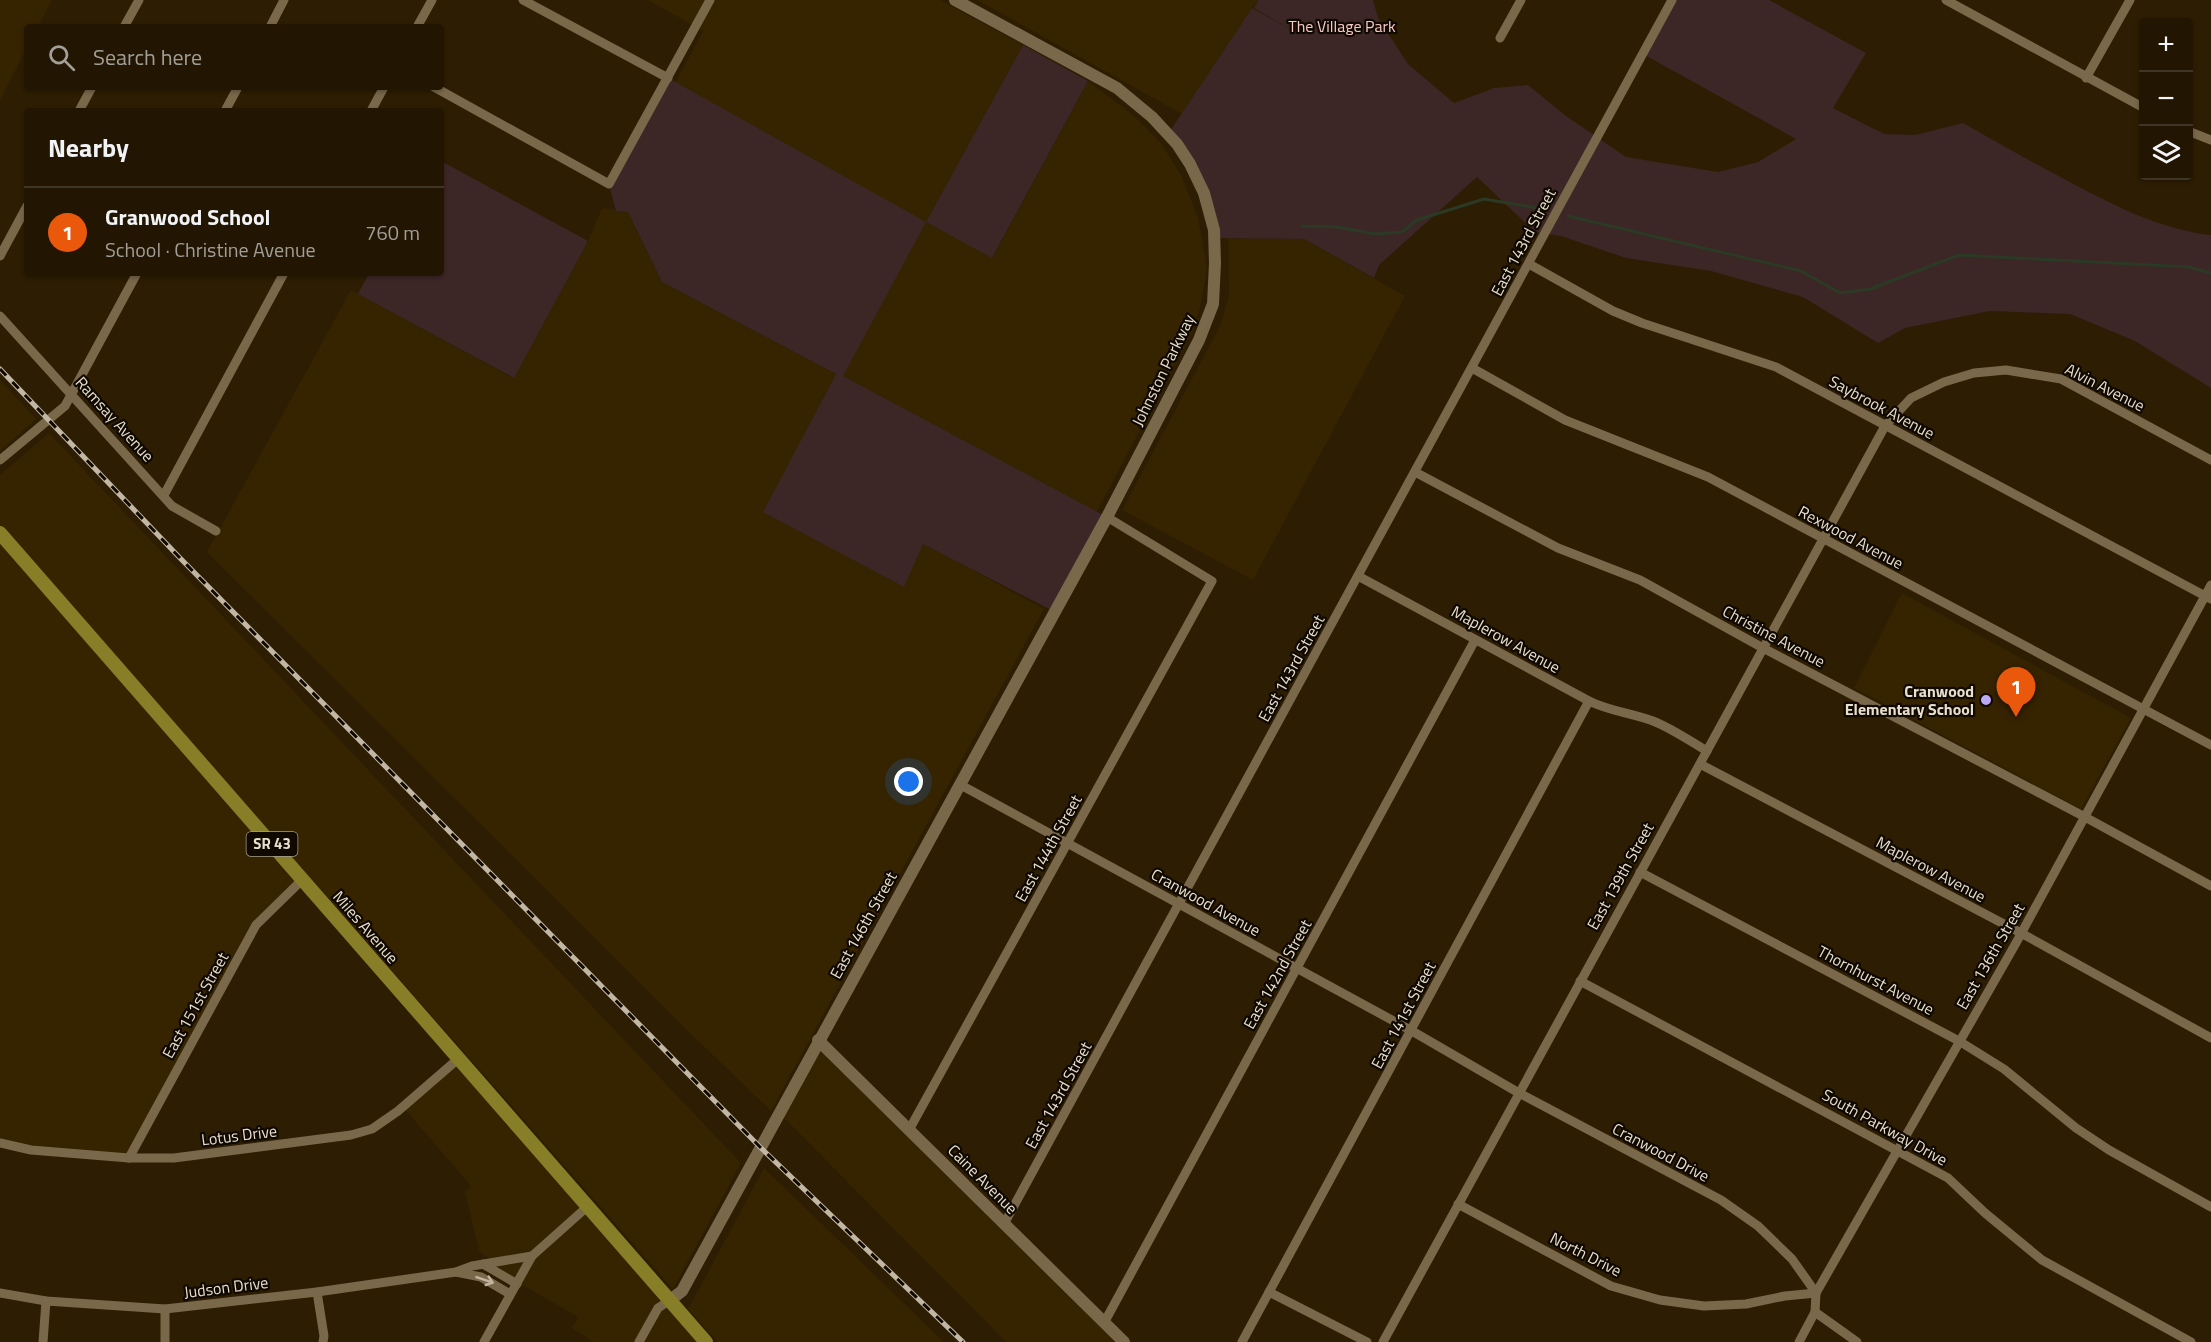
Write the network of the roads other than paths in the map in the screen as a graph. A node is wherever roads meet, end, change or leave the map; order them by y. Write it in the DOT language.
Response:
graph roads {
  1 [pos="139,0"];
  2 [pos="284,0"];
  3 [pos="432,0"];
  4 [pos="523,0"];
  5 [pos="710,0"];
  6 [pos="955,0"];
  7 [pos="1521,0"];
  8 [pos="1672,0"];
  9 [pos="1946,0"];
  10 [pos="2130,0"];
  11 [pos="126,24"];
  12 [pos="272,24"];
  13 [pos="419,24"];
  14 [pos="1500,38"];
  15 [pos="668,78"];
  16 [pos="2086,78"];
  17 [pos="90,90"];
  18 [pos="236,90"];
  19 [pos="382,90"];
  20 [pos="439,90"];
  21 [pos="2139,105"];
  22 [pos="81,108"];
  23 [pos="226,108"];
  24 [pos="373,108"];
  25 [pos="2193,132"];
  26 [pos="2210,136"];
  27 [pos="24,212"];
  28 [pos="0,256"];
  29 [pos="1529,264"];
  30 [pos="135,276"];
  31 [pos="282,276"];
  32 [pos="0,316"];
  33 [pos="1472,368"];
  34 [pos="72,394"];
  35 [pos="1885,426"];
  36 [pos="0,460"];
  37 [pos="2211,460"];
  38 [pos="1415,472"];
  39 [pos="164,495"];
  40 [pos="1107,517"];
  41 [pos="216,531"];
  42 [pos="0,533"];
  43 [pos="1823,539"];
  44 [pos="1358,576"];
  45 [pos="2211,585"];
  46 [pos="2208,598"];
  47 [pos="1475,640"];
  48 [pos="1763,648"];
  49 [pos="1589,701"];
  50 [pos="2144,709"];
  51 [pos="2211,745"];
  52 [pos="1707,751"];
  53 [pos="1700,764"];
  54 [pos="959,784"];
  55 [pos="2085,817"];
  56 [pos="1068,843"];
  57 [pos="1640,872"];
  58 [pos="303,879"];
  59 [pos="2211,886"];
  60 [pos="1179,904"];
  61 [pos="2020,933"];
  62 [pos="1297,970"];
  63 [pos="1580,981"];
  64 [pos="1412,1031"];
  65 [pos="2211,1038"];
  66 [pos="818,1040"];
  67 [pos="1959,1041"];
  68 [pos="458,1059"];
  69 [pos="1470,1064"];
  70 [pos="1519,1093"];
  71 [pos="909,1130"];
  72 [pos="0,1143"];
  73 [pos="1899,1151"];
  74 [pos="129,1158"];
  75 [pos="1458,1204"];
  76 [pos="587,1207"];
  77 [pos="2211,1207"];
  78 [pos="1004,1224"];
  79 [pos="532,1256"];
  80 [pos="483,1264"];
  81 [pos="456,1272"];
  82 [pos="517,1284"];
  83 [pos="317,1292"];
  84 [pos="1269,1292"];
  85 [pos="0,1293"];
  86 [pos="1816,1293"];
  87 [pos="510,1294"];
  88 [pos="669,1300"];
  89 [pos="46,1301"];
  90 [pos="165,1309"];
  91 [pos="1815,1312"];
  92 [pos="1104,1323"];
  93 [pos="43,1342"];
  94 [pos="165,1342"];
  95 [pos="323,1342"];
  96 [pos="484,1342"];
  97 [pos="639,1342"];
  98 [pos="706,1342"];
  99 [pos="1124,1342"];
  100 [pos="1242,1342"];
  101 [pos="1367,1342"];
  102 [pos="1383,1342"];
  103 [pos="1799,1342"];
  104 [pos="1857,1342"];
  105 [pos="2191,1342"];
  1 -- 11 [label="street"];
  2 -- 12 [label="street"];
  3 -- 13 [label="street"];
  4 -- 15 [label="street"];
  5 -- 15 [label="street"];
  6 -- 40 [label="street, Johnston Parkway"];
  7 -- 14 [label="street"];
  8 -- 29 [label="street, East 143rd Street"];
  9 -- 16 [label="street"];
  10 -- 16 [label="street"];
  15 -- 20 [label="street"];
  16 -- 21 [label="street"];
  17 -- 22 [label="street"];
  18 -- 23 [label="street"];
  19 -- 24 [label="street"];
  25 -- 26 [label="street"];
  27 -- 28 [label="street"];
  29 -- 33 [label="street, East 143rd Street"];
  29 -- 35 [label="street, Saybrook Avenue"];
  30 -- 34 [label="street"];
  31 -- 39 [label="street"];
  32 -- 34 [label="street, Ramsay Avenue"];
  33 -- 38 [label="street, East 143rd Street"];
  33 -- 43 [label="street, Rexwood Avenue"];
  34 -- 36 [label="street"];
  34 -- 39 [label="street, Ramsay Avenue"];
  35 -- 37 [label="street, Alvin Avenue"];
  35 -- 43 [label="street, East 139th Street"];
  35 -- 46 [label="street, Saybrook Avenue"];
  38 -- 44 [label="street, East 143rd Street"];
  38 -- 48 [label="street, Christine Avenue"];
  39 -- 41 [label="street, Ramsay Avenue"];
  40 -- 54 [label="street, East 146th Street"];
  40 -- 56 [label="street, East 144th Street"];
  42 -- 58 [label="main road, Miles Avenue / SR 43"];
  43 -- 48 [label="street, East 139th Street"];
  43 -- 50 [label="street, Rexwood Avenue"];
  44 -- 47 [label="street, Maplerow Avenue"];
  44 -- 60 [label="street, East 143rd Street"];
  45 -- 46 [label="street, East 136th Street"];
  46 -- 50 [label="street, East 136th Street"];
  47 -- 49 [label="street, Maplerow Avenue"];
  47 -- 62 [label="street, East 142nd Street"];
  48 -- 52 [label="street, East 139th Street"];
  48 -- 55 [label="street, Christine Avenue"];
  49 -- 52 [label="street, Maplerow Avenue"];
  49 -- 64 [label="street, East 141st Street"];
  50 -- 51 [label="street, Rexwood Avenue"];
  50 -- 55 [label="street, East 136th Street"];
  52 -- 53 [label="street, East 139th Street"];
  53 -- 57 [label="street, East 139th Street"];
  53 -- 61 [label="street, Maplerow Avenue"];
  54 -- 56 [label="street, Cranwood Avenue"];
  54 -- 66 [label="street, East 146th Street"];
  55 -- 59 [label="street, Christine Avenue"];
  55 -- 61 [label="street, East 136th Street"];
  56 -- 60 [label="street, Cranwood Avenue"];
  56 -- 71 [label="street, East 144th Street"];
  57 -- 63 [label="street, East 139th Street"];
  57 -- 67 [label="street, Thornhurst Avenue"];
  58 -- 68 [label="main road, Miles Avenue / SR 43"];
  58 -- 74 [label="street, East 151st Street"];
  60 -- 62 [label="street, Cranwood Avenue"];
  60 -- 78 [label="street, East 143rd Street"];
  61 -- 65 [label="street, Maplerow Avenue"];
  61 -- 67 [label="street, East 136th Street"];
  62 -- 64 [label="street, Cranwood Avenue"];
  62 -- 92 [label="street, East 142nd Street"];
  63 -- 70 [label="street, East 139th Street"];
  63 -- 73 [label="street, South Parkway Drive"];
  64 -- 69 [label="street, Cranwood Avenue"];
  64 -- 84 [label="street, East 141st Street"];
  66 -- 71 [label="street, Caine Avenue"];
  66 -- 88 [label="street, East 146th Street"];
  67 -- 73 [label="street, East 136th Street"];
  67 -- 77 [label="street, Thornhurst Avenue"];
  68 -- 74 [label="street, Lotus Drive"];
  68 -- 76 [label="main road, Miles Avenue / SR 43"];
  69 -- 70 [label="street, Cranwood Drive"];
  70 -- 75 [label="street, East 139th Street"];
  70 -- 86 [label="street, Cranwood Drive"];
  71 -- 78 [label="street, Caine Avenue"];
  72 -- 74 [label="street, Lotus Drive"];
  73 -- 86 [label="street, East 136th Street"];
  73 -- 105 [label="street, South Parkway Drive"];
  75 -- 86 [label="street, North Drive"];
  75 -- 102 [label="street, East 139th Street"];
  76 -- 79 [label="street"];
  76 -- 88 [label="main road, Miles Avenue / SR 43"];
  78 -- 92 [label="street, Caine Avenue"];
  79 -- 80 [label="street, Judson Drive"];
  79 -- 82 [label="street"];
  80 -- 81 [label="street, Judson Drive"];
  80 -- 82 [label="street"];
  81 -- 83 [label="street, Judson Drive"];
  81 -- 87 [label="street, Judson Drive, one-way"];
  82 -- 87 [label="street"];
  83 -- 90 [label="street, Judson Drive"];
  83 -- 95 [label="street"];
  84 -- 100 [label="street, East 141st Street"];
  84 -- 101 [label="street"];
  85 -- 89 [label="street, Judson Drive"];
  86 -- 91 [label="street, East 136th Street"];
  87 -- 96 [label="street"];
  88 -- 97 [label="street, East 146th Street"];
  88 -- 98 [label="main road, Miles Avenue / SR 43"];
  89 -- 90 [label="street, Judson Drive"];
  89 -- 93 [label="street"];
  90 -- 94 [label="street"];
  91 -- 103 [label="street, East 136th Street"];
  91 -- 104 [label="street"];
  92 -- 99 [label="street, Caine Avenue"];
}
